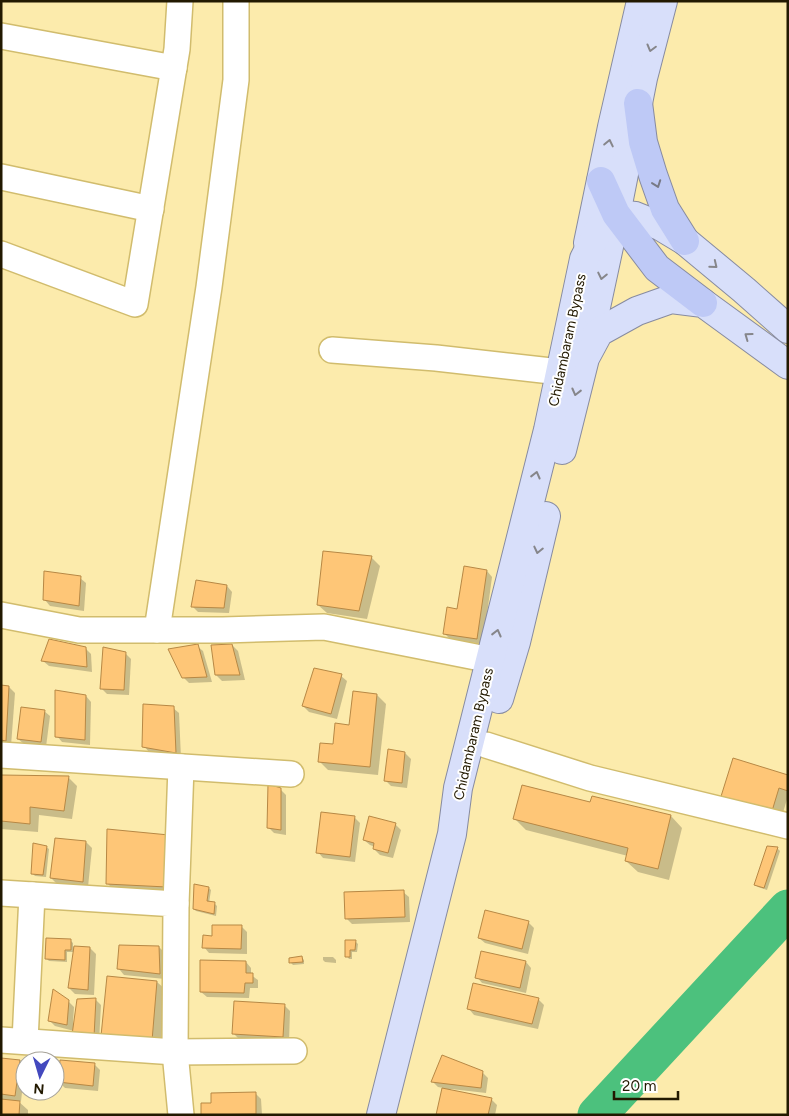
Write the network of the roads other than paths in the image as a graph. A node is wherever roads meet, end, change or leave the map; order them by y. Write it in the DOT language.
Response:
graph roads {
  1 [pos="180,1"];
  2 [pos="236,1"];
  3 [pos="641,1"];
  4 [pos="663,1"];
  5 [pos="1,36"];
  6 [pos="174,68"];
  7 [pos="638,103"];
  8 [pos="1,177"];
  9 [pos="601,181"];
  10 [pos="151,209"];
  11 [pos="616,214"];
  12 [pos="684,241"];
  13 [pos="1,254"];
  14 [pos="584,259"];
  15 [pos="703,303"];
  16 [pos="788,329"];
  17 [pos="332,350"];
  18 [pos="585,358"];
  19 [pos="788,364"];
  20 [pos="560,372"];
  21 [pos="1,615"];
  22 [pos="157,630"];
  23 [pos="491,660"];
  24 [pos="486,745"];
  25 [pos="1,755"];
  26 [pos="181,767"];
  27 [pos="291,774"];
  28 [pos="788,826"];
  29 [pos="452,834"];
  30 [pos="1,893"];
  31 [pos="32,895"];
  32 [pos="176,904"];
  33 [pos="13,1040"];
  34 [pos="294,1051"];
  35 [pos="175,1052"];
  36 [pos="181,1115"];
  37 [pos="381,1115"];
  1 -- 6 [label="street"];
  2 -- 22 [label="street"];
  9 -- 3 [label="main road, one-way"];
  4 -- 7 [label="main road, one-way"];
  5 -- 6 [label="street"];
  6 -- 10 [label="street"];
  7 -- 11 [label="main road"];
  7 -- 12 [label="highway, one-way"];
  8 -- 10 [label="street"];
  9 -- 11 [label="highway"];
  9 -- 14 [label="main road"];
  10 -- 13 [label="street"];
  11 -- 12 [label="main road"];
  11 -- 14 [label="main road, Chidambaram Bypass"];
  11 -- 15 [label="highway"];
  11 -- 18 [label="main road, one-way"];
  12 -- 16 [label="main road, one-way"];
  14 -- 20 [label="main road, Chidambaram Bypass"];
  15 -- 18 [label="main road, Chidambaram Bypass"];
  19 -- 15 [label="main road, Chidambaram Bypass, one-way"];
  17 -- 20 [label="street"];
  18 -- 24 [label="main road, Chidambaram Bypass, one-way"];
  23 -- 20 [label="main road, Chidambaram Bypass, one-way"];
  21 -- 22 [label="street"];
  22 -- 23 [label="street"];
  23 -- 29 [label="main road, Chidambaram Bypass"];
  24 -- 28 [label="street"];
  24 -- 29 [label="main road, Chidambaram Bypass"];
  25 -- 26 [label="street"];
  26 -- 27 [label="street"];
  26 -- 32 [label="street"];
  29 -- 37 [label="main road"];
  30 -- 31 [label="street"];
  31 -- 32 [label="street"];
  31 -- 33 [label="street"];
  32 -- 35 [label="street"];
  33 -- 35 [label="street"];
  34 -- 35 [label="street"];
  35 -- 36 [label="street"];
}
